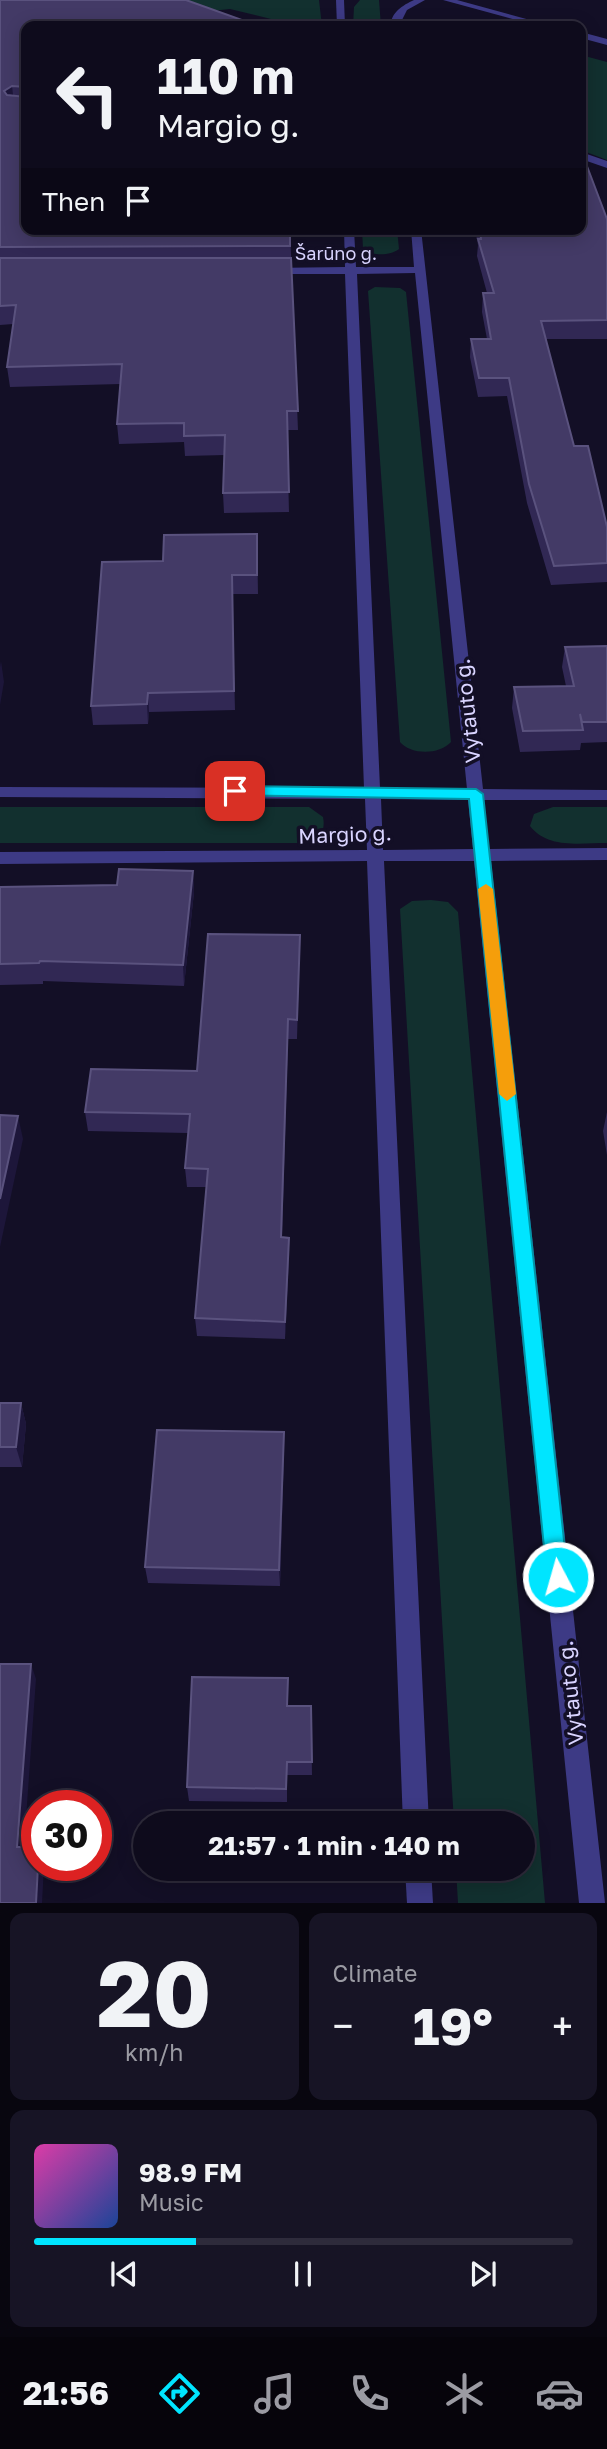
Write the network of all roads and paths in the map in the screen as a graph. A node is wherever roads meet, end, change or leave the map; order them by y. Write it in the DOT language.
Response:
graph roads {
  1 [pos="340,0"];
  2 [pos="421,0"];
  3 [pos="447,0"];
  4 [pos="341,21"];
  5 [pos="395,21"];
  6 [pos="529,21"];
  7 [pos="586,36"];
  8 [pos="607,42"];
  9 [pos="586,157"];
  10 [pos="607,165"];
  11 [pos="349,235"];
  12 [pos="417,235"];
  13 [pos="421,270"];
  14 [pos="257,271"];
  15 [pos="351,271"];
  16 [pos="0,792"];
  17 [pos="373,794"];
  18 [pos="476,794"];
  19 [pos="607,795"];
  20 [pos="482,854"];
  21 [pos="607,854"];
  22 [pos="376,855"];
  23 [pos="0,858"];
  24 [pos="415,1811"];
  25 [pos="419,1881"];
  26 [pos="420,1903"];
  27 [pos="592,1903"];
  1 -- 4 [label="street"];
  2 -- 5 [label="street"];
  3 -- 6 [label="street"];
  7 -- 8 [label="street"];
  9 -- 10 [label="street"];
  11 -- 15 [label="street"];
  12 -- 13 [label="street, Vytauto g."];
  13 -- 15 [label="street, Šarūno g."];
  13 -- 18 [label="street, Vytauto g."];
  14 -- 15 [label="street, Šarūno g."];
  15 -- 17 [label="street"];
  16 -- 17 [label="street, Margio g."];
  17 -- 18 [label="street, Margio g."];
  17 -- 22 [label="street"];
  18 -- 19 [label="street, Margio g."];
  18 -- 20 [label="street, Vytauto g."];
  20 -- 21 [label="street, Margio g."];
  20 -- 22 [label="street, Margio g."];
  20 -- 27 [label="street, Vytauto g."];
  22 -- 23 [label="street, Margio g."];
  22 -- 24 [label="street"];
  25 -- 26 [label="street"];
}
